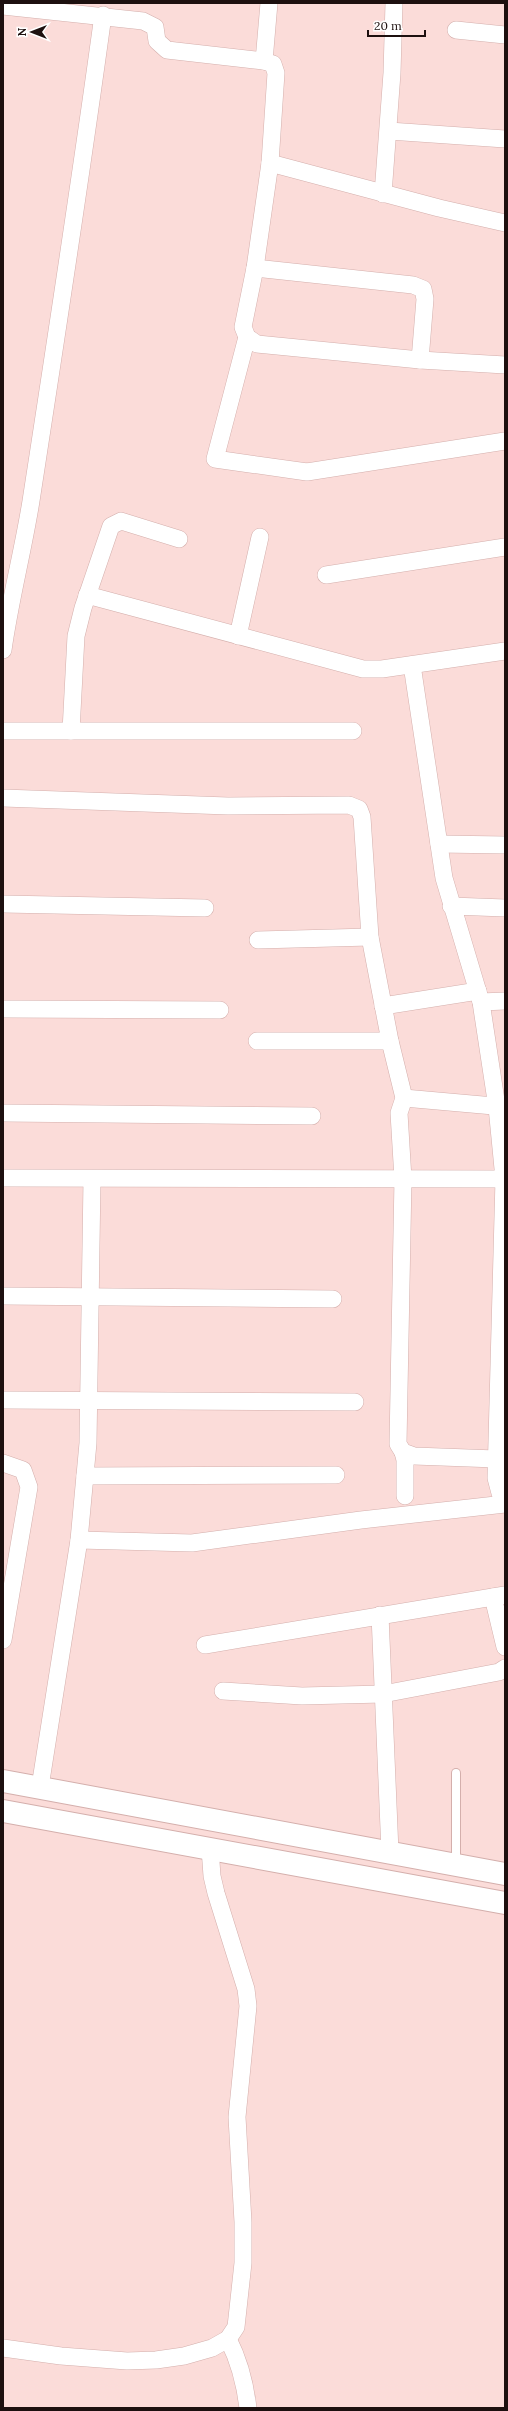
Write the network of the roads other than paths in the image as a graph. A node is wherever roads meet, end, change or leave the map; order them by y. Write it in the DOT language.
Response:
graph roads {
  1 [pos="269,3"];
  2 [pos="394,3"];
  3 [pos="3,6"];
  4 [pos="26,6"];
  5 [pos="103,15"];
  6 [pos="456,30"];
  7 [pos="505,35"];
  8 [pos="264,61"];
  9 [pos="388,131"];
  10 [pos="505,139"];
  11 [pos="270,163"];
  12 [pos="383,194"];
  13 [pos="505,223"];
  14 [pos="255,268"];
  15 [pos="247,337"];
  16 [pos="420,360"];
  17 [pos="505,366"];
  18 [pos="505,441"];
  19 [pos="260,537"];
  20 [pos="179,539"];
  21 [pos="505,547"];
  22 [pos="326,575"];
  23 [pos="87,595"];
  24 [pos="238,636"];
  25 [pos="3,650"];
  26 [pos="505,651"];
  27 [pos="412,664"];
  28 [pos="3,731"];
  29 [pos="71,731"];
  30 [pos="353,731"];
  31 [pos="3,798"];
  32 [pos="439,844"];
  33 [pos="505,845"];
  34 [pos="3,904"];
  35 [pos="452,906"];
  36 [pos="205,908"];
  37 [pos="505,908"];
  38 [pos="370,937"];
  39 [pos="258,940"];
  40 [pos="479,996"];
  41 [pos="505,1001"];
  42 [pos="383,1006"];
  43 [pos="3,1009"];
  44 [pos="220,1010"];
  45 [pos="390,1040"];
  46 [pos="257,1041"];
  47 [pos="404,1098"];
  48 [pos="501,1107"];
  49 [pos="3,1113"];
  50 [pos="312,1116"];
  51 [pos="3,1178"];
  52 [pos="403,1179"];
  53 [pos="504,1179"];
  54 [pos="92,1180"];
  55 [pos="3,1296"];
  56 [pos="91,1297"];
  57 [pos="333,1299"];
  58 [pos="3,1400"];
  59 [pos="90,1401"];
  60 [pos="355,1402"];
  61 [pos="403,1452"];
  62 [pos="496,1458"];
  63 [pos="3,1463"];
  64 [pos="336,1475"];
  65 [pos="85,1476"];
  66 [pos="405,1496"];
  67 [pos="505,1502"];
  68 [pos="79,1540"];
  69 [pos="499,1596"];
  70 [pos="380,1615"];
  71 [pos="3,1640"];
  72 [pos="205,1645"];
  73 [pos="505,1646"];
  74 [pos="505,1668"];
  75 [pos="223,1691"];
  76 [pos="384,1694"];
  77 [pos="456,1773"];
  78 [pos="3,1781"];
  79 [pos="40,1787"];
  80 [pos="3,1811"];
  81 [pos="210,1848"];
  82 [pos="390,1852"];
  83 [pos="456,1865"];
  84 [pos="505,1874"];
  85 [pos="505,1903"];
  86 [pos="228,2339"];
  87 [pos="3,2348"];
  88 [pos="248,2408"];
  1 -- 8 [label="street"];
  2 -- 9 [label="street"];
  3 -- 4 [label="street"];
  4 -- 5 [label="street"];
  5 -- 8 [label="street"];
  5 -- 25 [label="street"];
  6 -- 7 [label="street"];
  8 -- 11 [label="street"];
  9 -- 10 [label="street"];
  9 -- 12 [label="street"];
  11 -- 12 [label="street"];
  11 -- 14 [label="street"];
  12 -- 13 [label="street"];
  14 -- 15 [label="street"];
  14 -- 16 [label="street"];
  15 -- 16 [label="street"];
  15 -- 18 [label="street"];
  16 -- 17 [label="street"];
  19 -- 24 [label="street"];
  20 -- 23 [label="street"];
  21 -- 22 [label="street"];
  23 -- 24 [label="street"];
  23 -- 29 [label="street"];
  24 -- 27 [label="street"];
  26 -- 27 [label="street"];
  27 -- 32 [label="street"];
  28 -- 29 [label="street"];
  29 -- 30 [label="street"];
  31 -- 38 [label="street"];
  32 -- 33 [label="street"];
  32 -- 35 [label="street"];
  34 -- 36 [label="street"];
  35 -- 37 [label="street"];
  35 -- 40 [label="street"];
  38 -- 39 [label="street"];
  38 -- 42 [label="street"];
  40 -- 41 [label="street"];
  40 -- 42 [label="street"];
  40 -- 48 [label="street"];
  42 -- 45 [label="street"];
  43 -- 44 [label="street"];
  45 -- 46 [label="street"];
  45 -- 47 [label="street"];
  47 -- 48 [label="street"];
  47 -- 52 [label="street"];
  48 -- 53 [label="street"];
  49 -- 50 [label="street"];
  51 -- 54 [label="street"];
  52 -- 53 [label="street"];
  52 -- 54 [label="street"];
  52 -- 61 [label="street"];
  53 -- 62 [label="street"];
  54 -- 56 [label="street"];
  55 -- 56 [label="street"];
  56 -- 57 [label="street"];
  56 -- 59 [label="street"];
  58 -- 59 [label="street"];
  59 -- 60 [label="street"];
  59 -- 65 [label="street"];
  61 -- 62 [label="street"];
  61 -- 66 [label="street"];
  62 -- 67 [label="street"];
  63 -- 71 [label="street"];
  64 -- 65 [label="street"];
  65 -- 68 [label="street"];
  67 -- 68 [label="street"];
  68 -- 79 [label="street"];
  69 -- 70 [label="street"];
  69 -- 73 [label="street"];
  70 -- 72 [label="street"];
  70 -- 76 [label="street"];
  74 -- 76 [label="street"];
  75 -- 76 [label="street"];
  76 -- 82 [label="street"];
  77 -- 83 [label="lane"];
  78 -- 79 [label="main road"];
  79 -- 82 [label="main road"];
  80 -- 81 [label="main road"];
  81 -- 85 [label="main road"];
  81 -- 86 [label="street"];
  82 -- 83 [label="main road"];
  83 -- 84 [label="main road"];
  86 -- 87 [label="street"];
  86 -- 88 [label="street"];
}
